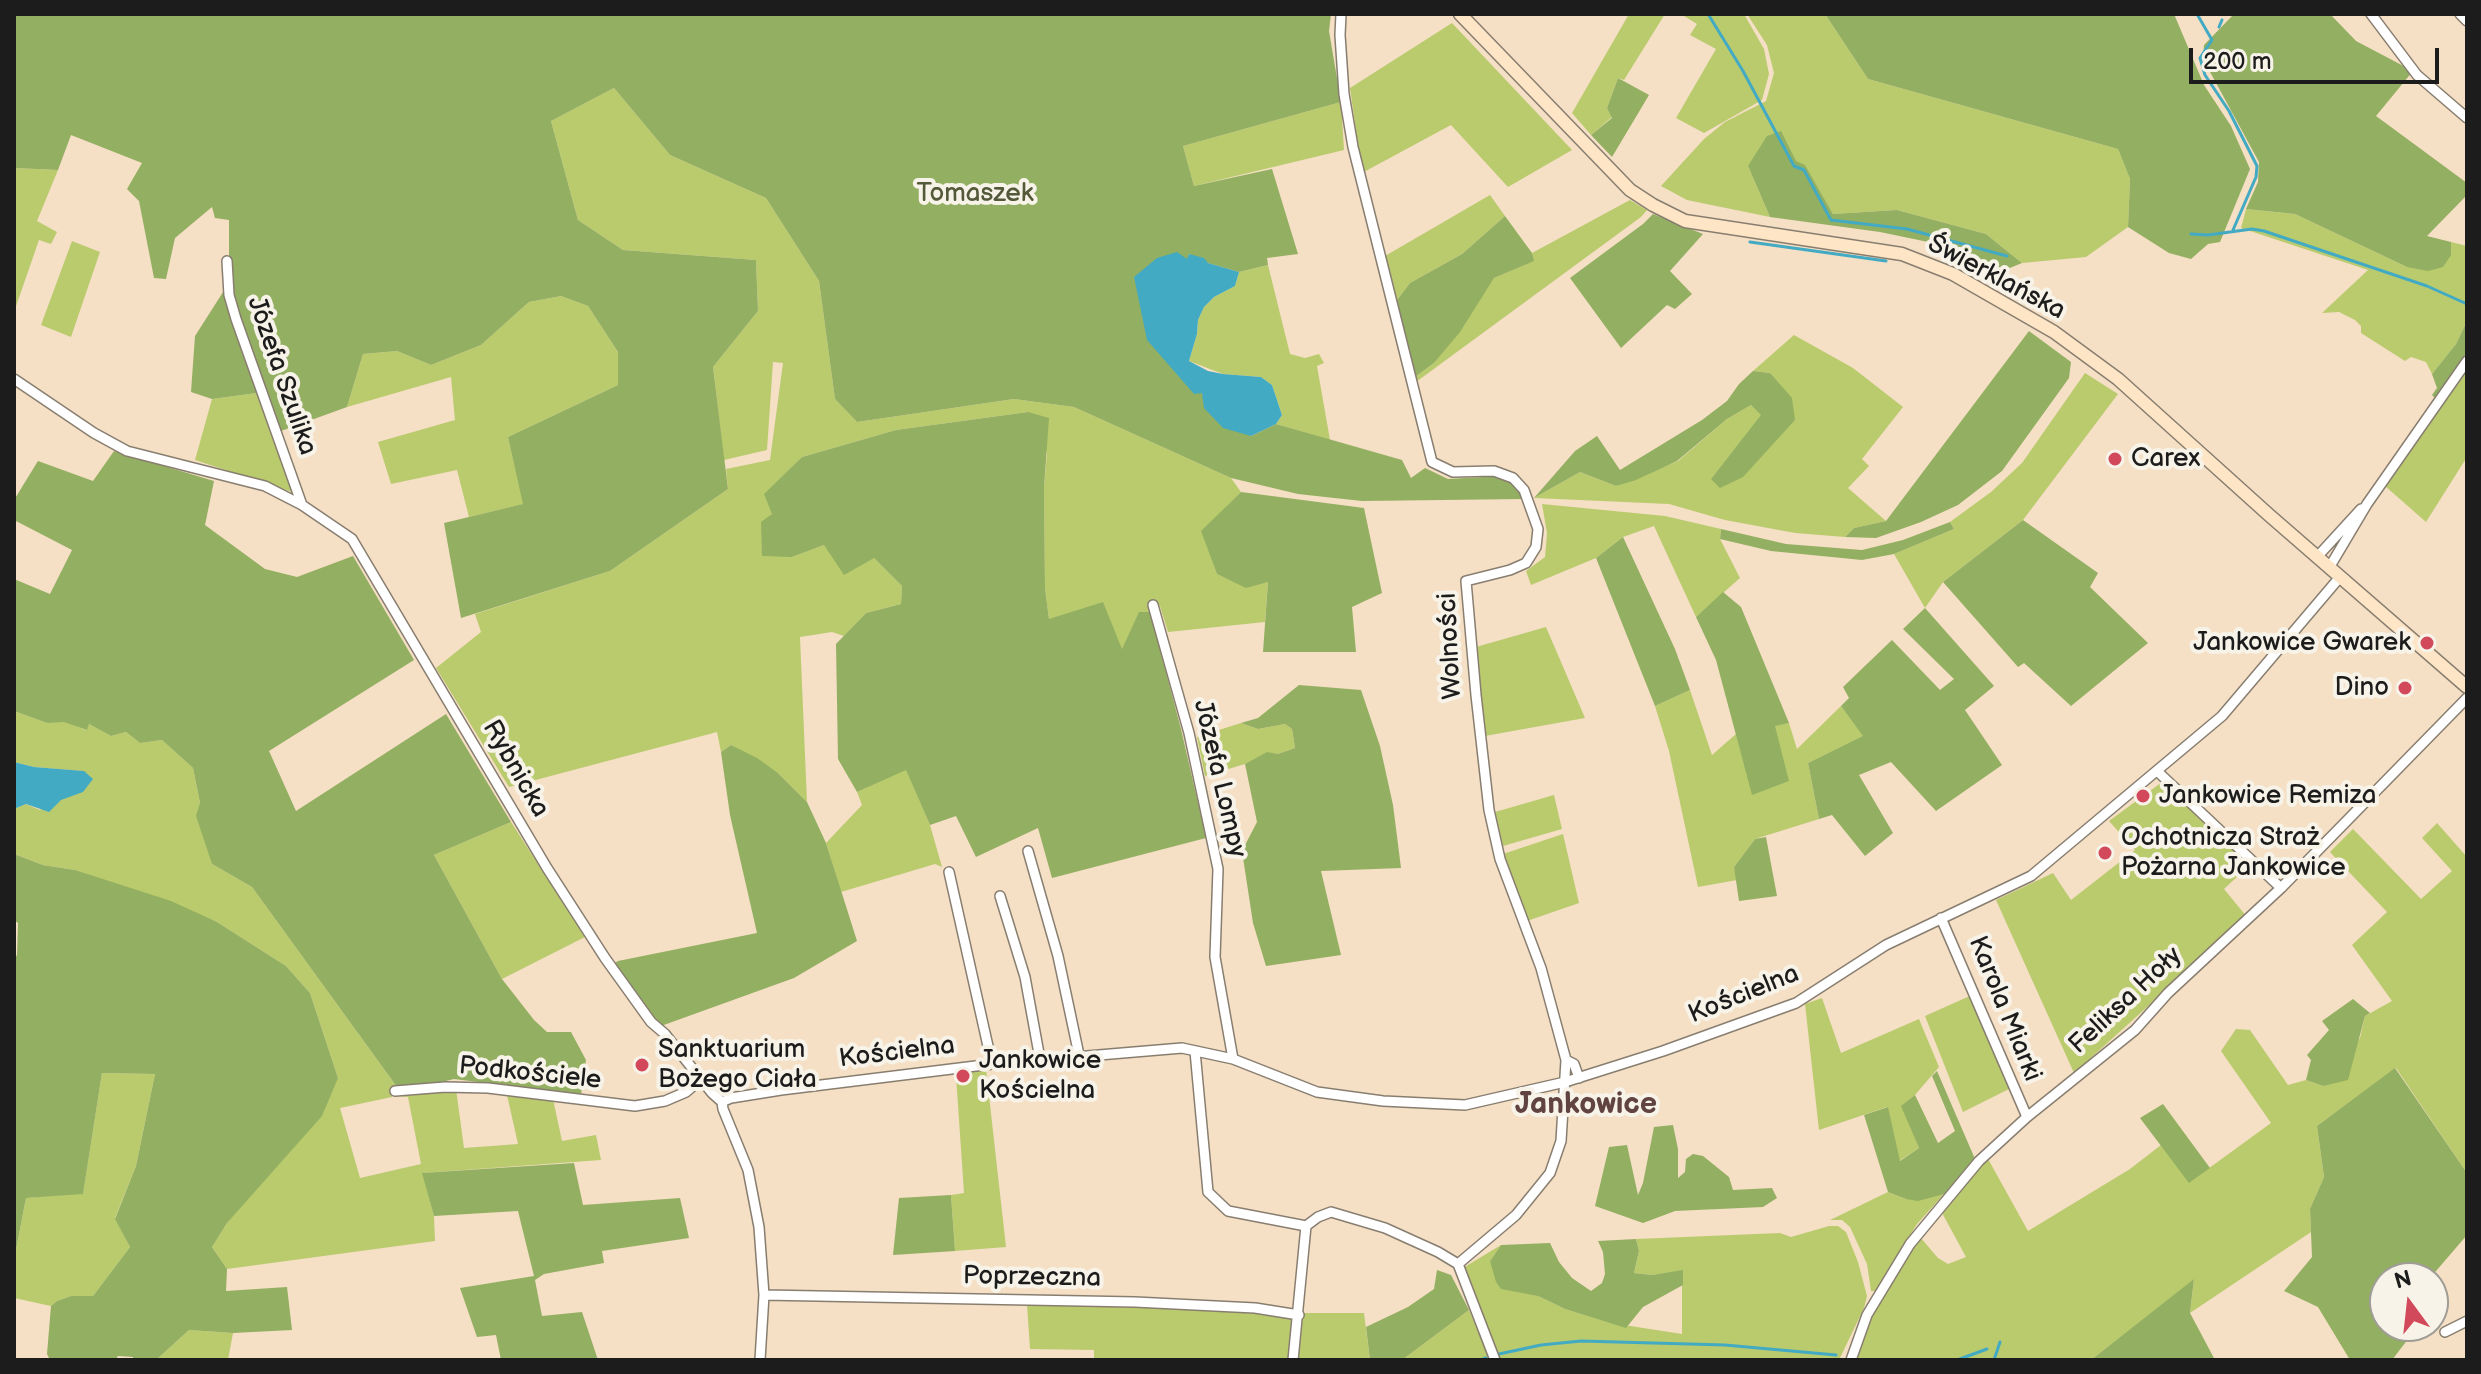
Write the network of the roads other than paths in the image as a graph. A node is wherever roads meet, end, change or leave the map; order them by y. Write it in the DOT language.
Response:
graph roads {
  1 [pos="1341,14"];
  2 [pos="1460,14"];
  3 [pos="2371,14"];
  4 [pos="2460,14"];
  5 [pos="2467,21"];
  6 [pos="2467,118"];
  7 [pos="227,261"];
  8 [pos="2467,361"];
  9 [pos="14,379"];
  10 [pos="2367,504"];
  11 [pos="302,505"];
  12 [pos="2317,557"];
  13 [pos="2334,572"];
  14 [pos="1153,605"];
  15 [pos="2467,687"];
  16 [pos="2467,698"];
  17 [pos="2157,771"];
  18 [pos="1028,851"];
  19 [pos="949,872"];
  20 [pos="2281,888"];
  21 [pos="1000,896"];
  22 [pos="1941,918"];
  23 [pos="1195,1051"];
  24 [pos="1079,1055"];
  25 [pos="1040,1059"];
  26 [pos="1233,1059"];
  27 [pos="1566,1060"];
  28 [pos="992,1064"];
  29 [pos="1579,1078"];
  30 [pos="701,1079"];
  31 [pos="1565,1082"];
  32 [pos="395,1091"];
  33 [pos="722,1102"];
  34 [pos="2027,1117"];
  35 [pos="1306,1226"];
  36 [pos="1458,1264"];
  37 [pos="764,1295"];
  38 [pos="1299,1315"];
  39 [pos="2467,1321"];
  40 [pos="2449,1330"];
  41 [pos="760,1360"];
  42 [pos="1293,1360"];
  43 [pos="1495,1360"];
  44 [pos="1851,1360"];
  1 -- 27 [label="street, Wolności"];
  2 -- 12 [label="main road, Świerklańska"];
  3 -- 6 [label="street"];
  4 -- 5 [label="street"];
  7 -- 11 [label="street, Józefa Szulika"];
  8 -- 10 [label="street"];
  9 -- 11 [label="street, Rybnicka"];
  10 -- 12 [label="street"];
  10 -- 13 [label="street, Kościelna"];
  11 -- 30 [label="street, Rybnicka"];
  12 -- 13 [label="main road, Świerklańska"];
  13 -- 15 [label="main road, Świerklańska"];
  13 -- 17 [label="street, Kościelna"];
  14 -- 26 [label="street, Józefa Lompy"];
  16 -- 20 [label="street, Feliksa Hoły"];
  17 -- 20 [label="street"];
  17 -- 22 [label="street, Kościelna"];
  18 -- 24 [label="street"];
  19 -- 28 [label="street"];
  20 -- 34 [label="street, Feliksa Hoły"];
  21 -- 25 [label="street"];
  22 -- 29 [label="street, Kościelna"];
  22 -- 34 [label="street, Karola Miarki"];
  23 -- 24 [label="street, Kościelna"];
  23 -- 26 [label="street, Kościelna"];
  23 -- 35 [label="street"];
  24 -- 25 [label="street, Kościelna"];
  25 -- 28 [label="street, Kościelna"];
  26 -- 31 [label="street, Kościelna"];
  27 -- 29 [label="street, Wolności"];
  27 -- 31 [label="street, Wolności"];
  28 -- 33 [label="street, Kościelna"];
  29 -- 31 [label="street, Kościelna"];
  30 -- 32 [label="street, Podkościele"];
  30 -- 33 [label="street, Rybnicka"];
  31 -- 36 [label="street, Wolności"];
  33 -- 37 [label="street, Rybnicka"];
  34 -- 44 [label="street, Feliksa Hoły"];
  35 -- 36 [label="street"];
  35 -- 38 [label="street"];
  36 -- 43 [label="street"];
  37 -- 38 [label="street, Poprzeczna"];
  37 -- 41 [label="street, Rybnicka"];
  38 -- 42 [label="street"];
  39 -- 40 [label="street"];
}
